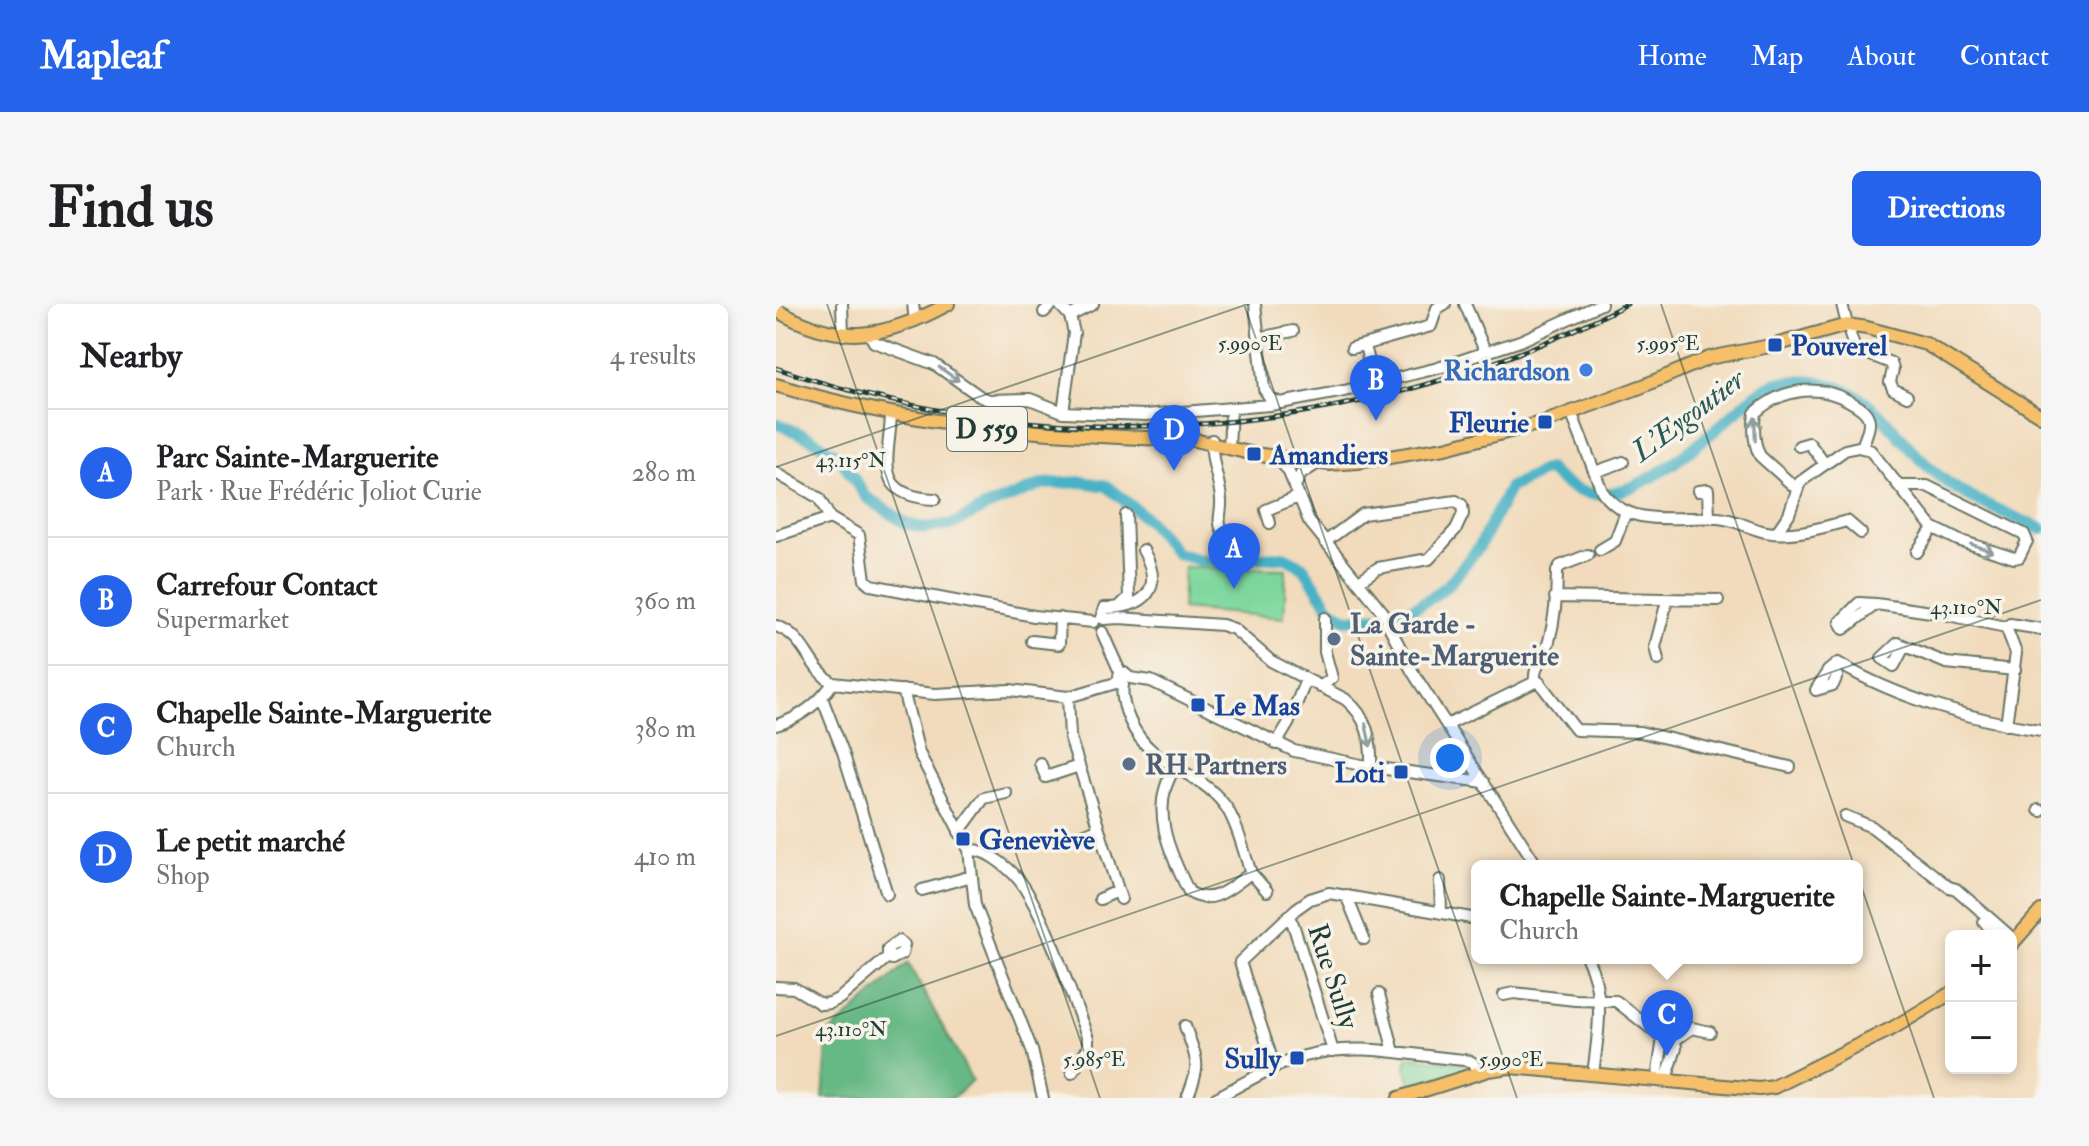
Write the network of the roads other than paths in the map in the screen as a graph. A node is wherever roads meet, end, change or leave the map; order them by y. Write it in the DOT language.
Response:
graph roads {
  1 [pos="842,304"];
  2 [pos="913,304"];
  3 [pos="948,304"];
  4 [pos="1059,304"];
  5 [pos="1093,304"];
  6 [pos="1255,304"];
  7 [pos="1445,304"];
  8 [pos="1465,304"];
  9 [pos="1601,304"];
  10 [pos="1842,304"];
  11 [pos="776,310"];
  12 [pos="1070,316"];
  13 [pos="915,321"];
  14 [pos="1850,326"];
  15 [pos="1293,331"];
  16 [pos="843,335"];
  17 [pos="1259,338"];
  18 [pos="874,339"];
  19 [pos="1365,346"];
  20 [pos="1352,348"];
  21 [pos="1485,351"];
  22 [pos="1375,384"];
  23 [pos="782,386"];
  24 [pos="1264,389"];
  25 [pos="1907,396"];
  26 [pos="1280,403"];
  27 [pos="1251,407"];
  28 [pos="1231,409"];
  29 [pos="1063,412"];
  30 [pos="1571,412"];
  31 [pos="2041,416"];
  32 [pos="894,419"];
  33 [pos="1212,442"];
  34 [pos="1229,445"];
  35 [pos="1799,446"];
  36 [pos="1862,448"];
  37 [pos="1302,462"];
  38 [pos="1623,462"];
  39 [pos="1825,464"];
  40 [pos="1595,472"];
  41 [pos="776,473"];
  42 [pos="1900,486"];
  43 [pos="1797,489"];
  44 [pos="1296,491"];
  45 [pos="1698,491"];
  46 [pos="935,499"];
  47 [pos="1626,512"];
  48 [pos="1126,515"];
  49 [pos="1709,517"];
  50 [pos="830,518"];
  51 [pos="1270,523"];
  52 [pos="1933,528"];
  53 [pos="1223,532"];
  54 [pos="1776,533"];
  55 [pos="1861,533"];
  56 [pos="776,536"];
  57 [pos="1325,542"];
  58 [pos="1143,550"];
  59 [pos="1600,550"];
  60 [pos="1917,552"];
  61 [pos="1588,555"];
  62 [pos="1359,581"];
  63 [pos="1555,597"];
  64 [pos="1718,600"];
  65 [pos="1667,601"];
  66 [pos="1876,604"];
  67 [pos="1117,608"];
  68 [pos="1060,618"];
  69 [pos="1325,618"];
  70 [pos="1099,620"];
  71 [pos="776,626"];
  72 [pos="2006,627"];
  73 [pos="2041,629"];
  74 [pos="1032,641"];
  75 [pos="1904,647"];
  76 [pos="1658,660"];
  77 [pos="1837,665"];
  78 [pos="2015,670"];
  79 [pos="1332,678"];
  80 [pos="1123,680"];
  81 [pos="1306,680"];
  82 [pos="1535,682"];
  83 [pos="833,683"];
  84 [pos="1320,687"];
  85 [pos="903,690"];
  86 [pos="1068,697"];
  87 [pos="822,698"];
  88 [pos="1345,699"];
  89 [pos="776,725"];
  90 [pos="1447,725"];
  91 [pos="2006,725"];
  92 [pos="2041,730"];
  93 [pos="1276,744"];
  94 [pos="1040,763"];
  95 [pos="1079,766"];
  96 [pos="1371,767"];
  97 [pos="1790,767"];
  98 [pos="1175,768"];
  99 [pos="1484,782"];
  100 [pos="1006,793"];
  101 [pos="1845,816"];
  102 [pos="1098,829"];
  103 [pos="959,832"];
  104 [pos="1071,839"];
  105 [pos="969,850"];
  106 [pos="1533,860"];
  107 [pos="1251,873"];
  108 [pos="972,876"];
  109 [pos="1440,880"];
  110 [pos="1949,887"];
  111 [pos="922,890"];
  112 [pos="1267,891"];
  113 [pos="887,894"];
  114 [pos="1346,895"];
  115 [pos="1100,899"];
  116 [pos="2041,911"];
  117 [pos="1441,913"];
  118 [pos="1288,917"];
  119 [pos="1471,918"];
  120 [pos="1991,930"];
  121 [pos="2001,930"];
  122 [pos="2017,935"];
  123 [pos="1364,939"];
  124 [pos="888,957"];
  125 [pos="1590,964"];
  126 [pos="776,987"];
  127 [pos="1379,994"];
  128 [pos="1504,995"];
  129 [pos="1945,997"];
  130 [pos="1600,1000"];
  131 [pos="1185,1026"];
  132 [pos="1710,1032"];
  133 [pos="1669,1039"];
  134 [pos="1333,1051"];
  135 [pos="1394,1052"];
  136 [pos="1275,1068"];
  137 [pos="1479,1072"];
  138 [pos="1072,1073"];
  139 [pos="1593,1074"];
  140 [pos="1662,1080"];
  141 [pos="1043,1098"];
  142 [pos="1187,1098"];
  143 [pos="1216,1098"];
  144 [pos="1399,1098"];
  1 -- 16 [label="street"];
  2 -- 13 [label="street"];
  3 -- 13 [label="main road"];
  4 -- 12 [label="street"];
  5 -- 12 [label="street"];
  6 -- 17 [label="street"];
  7 -- 19 [label="street"];
  8 -- 21 [label="street"];
  9 -- 21 [label="street"];
  10 -- 14 [label="street"];
  11 -- 16 [label="main road"];
  12 -- 29 [label="street"];
  13 -- 18 [label="main road"];
  14 -- 25 [label="street"];
  14 -- 30 [label="main road, D 559"];
  14 -- 31 [label="main road, D 559"];
  15 -- 17 [label="street"];
  16 -- 18 [label="main road"];
  17 -- 24 [label="street"];
  18 -- 29 [label="street, one-way"];
  19 -- 20 [label="street"];
  19 -- 22 [label="street"];
  21 -- 22 [label="street"];
  22 -- 26 [label="street"];
  23 -- 32 [label="main road, D 559"];
  24 -- 26 [label="street"];
  24 -- 27 [label="street"];
  26 -- 27 [label="street"];
  27 -- 28 [label="street"];
  28 -- 29 [label="street"];
  28 -- 34 [label="street"];
  30 -- 37 [label="main road, D 559"];
  30 -- 40 [label="street"];
  32 -- 33 [label="main road, D 559"];
  32 -- 46 [label="street"];
  33 -- 34 [label="main road, D 559"];
  33 -- 53 [label="street"];
  34 -- 37 [label="main road, D 559"];
  34 -- 37 [label="main road, D 559"];
  35 -- 39 [label="street"];
  36 -- 39 [label="street"];
  36 -- 42 [label="street"];
  43 -- 36 [label="street, one-way"];
  37 -- 44 [label="street"];
  37 -- 44 [label="street"];
  38 -- 40 [label="street"];
  39 -- 43 [label="street"];
  40 -- 47 [label="street"];
  41 -- 50 [label="street"];
  42 -- 52 [label="street"];
  52 -- 42 [label="street, one-way"];
  43 -- 54 [label="street"];
  44 -- 51 [label="street"];
  44 -- 57 [label="street"];
  45 -- 49 [label="street"];
  47 -- 49 [label="street"];
  47 -- 59 [label="street"];
  48 -- 67 [label="street"];
  49 -- 54 [label="street"];
  50 -- 56 [label="street"];
  50 -- 68 [label="street"];
  52 -- 60 [label="street"];
  54 -- 55 [label="street"];
  57 -- 62 [label="street"];
  57 -- 62 [label="street"];
  58 -- 67 [label="street"];
  61 -- 63 [label="street"];
  62 -- 90 [label="street"];
  63 -- 65 [label="street"];
  63 -- 82 [label="street"];
  64 -- 65 [label="street"];
  65 -- 76 [label="street"];
  66 -- 72 [label="street"];
  67 -- 70 [label="street"];
  68 -- 70 [label="street"];
  68 -- 74 [label="street"];
  69 -- 79 [label="street"];
  70 -- 80 [label="street"];
  70 -- 81 [label="street"];
  71 -- 83 [label="street"];
  72 -- 73 [label="street"];
  72 -- 78 [label="street"];
  75 -- 78 [label="street"];
  77 -- 91 [label="street"];
  78 -- 91 [label="street"];
  79 -- 84 [label="street"];
  79 -- 88 [label="street"];
  80 -- 86 [label="street"];
  80 -- 93 [label="street"];
  80 -- 98 [label="street"];
  81 -- 84 [label="street"];
  81 -- 93 [label="street"];
  82 -- 90 [label="street"];
  82 -- 97 [label="street"];
  83 -- 85 [label="street"];
  83 -- 87 [label="street"];
  84 -- 88 [label="street"];
  85 -- 86 [label="street"];
  85 -- 103 [label="street"];
  86 -- 95 [label="street"];
  87 -- 89 [label="street"];
  87 -- 113 [label="street"];
  88 -- 96 [label="street, one-way"];
  90 -- 99 [label="street"];
  91 -- 92 [label="street"];
  93 -- 96 [label="street"];
  94 -- 95 [label="street"];
  95 -- 102 [label="street"];
  96 -- 99 [label="street"];
  98 -- 107 [label="street"];
  98 -- 107 [label="street"];
  99 -- 106 [label="street"];
  100 -- 103 [label="street"];
  101 -- 110 [label="street"];
  102 -- 104 [label="street"];
  102 -- 115 [label="street"];
  103 -- 105 [label="street"];
  105 -- 108 [label="street"];
  105 -- 138 [label="street"];
  107 -- 112 [label="street"];
  108 -- 111 [label="street"];
  108 -- 141 [label="street"];
  109 -- 117 [label="street"];
  110 -- 120 [label="street"];
  110 -- 121 [label="street"];
  114 -- 117 [label="street"];
  114 -- 118 [label="street"];
  114 -- 123 [label="street"];
  116 -- 122 [label="main road"];
  117 -- 119 [label="street"];
  118 -- 134 [label="street, Rue Sully"];
  118 -- 136 [label="street"];
  124 -- 126 [label="street"];
  125 -- 130 [label="street"];
  127 -- 135 [label="street"];
  128 -- 130 [label="street"];
  129 -- 140 [label="main road"];
  130 -- 133 [label="street"];
  130 -- 139 [label="street"];
  131 -- 142 [label="street"];
  132 -- 133 [label="street"];
  133 -- 140 [label="street"];
  134 -- 135 [label="street"];
  134 -- 136 [label="street"];
  135 -- 137 [label="street"];
  136 -- 143 [label="street"];
  137 -- 139 [label="main road"];
  137 -- 144 [label="main road"];
  139 -- 140 [label="main road"];
}
